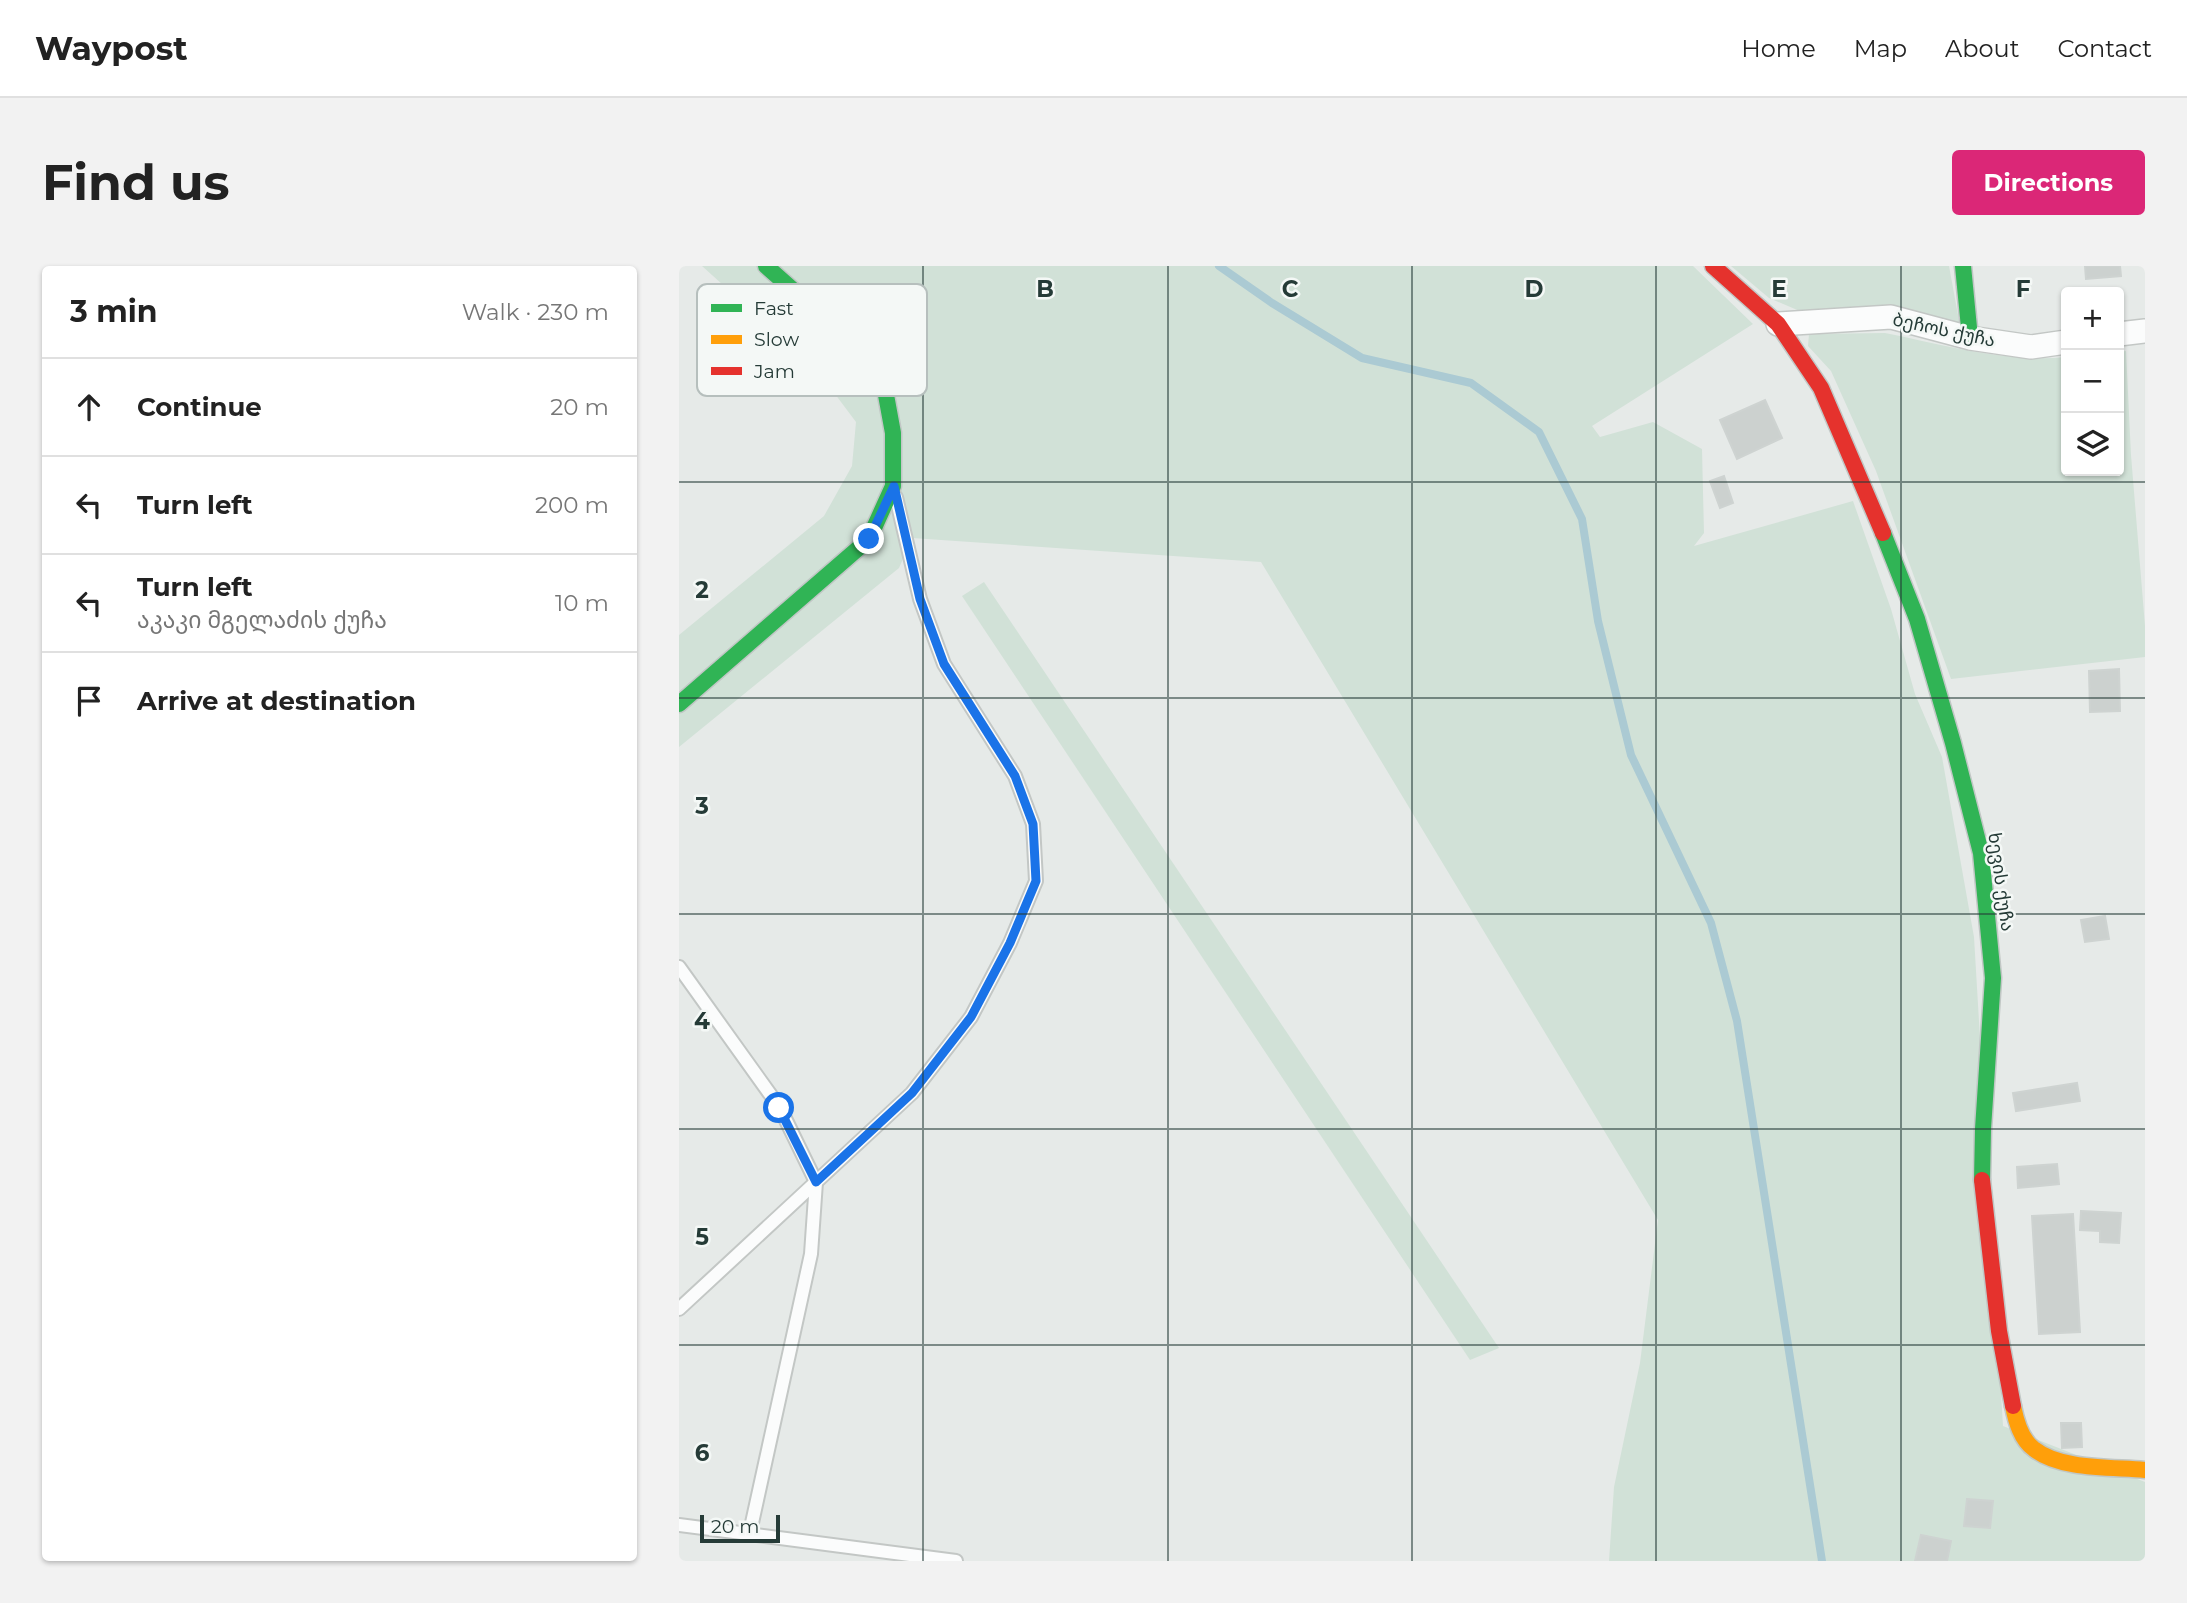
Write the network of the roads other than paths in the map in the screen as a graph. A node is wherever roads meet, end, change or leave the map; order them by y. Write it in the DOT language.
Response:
graph roads {
  1 [pos="766,266"];
  2 [pos="1713,266"];
  3 [pos="1963,266"];
  4 [pos="786,284"];
  5 [pos="1778,324"];
  6 [pos="2145,331"];
  7 [pos="2124,333"];
  8 [pos="1971,338"];
  9 [pos="2061,343"];
  10 [pos="886,396"];
  11 [pos="894,486"];
  12 [pos="679,704"];
  13 [pos="679,967"];
  14 [pos="816,1182"];
  15 [pos="679,1309"];
  16 [pos="2145,1470"];
  17 [pos="679,1525"];
  18 [pos="750,1532"];
  19 [pos="956,1561"];
  1 -- 4 [label="street"];
  2 -- 5 [label="street, ხევის ქუჩა"];
  3 -- 8 [label="street"];
  5 -- 8 [label="street, ბეჩოს ქუჩა"];
  5 -- 16 [label="street, ხევის ქუჩა"];
  6 -- 7 [label="street"];
  8 -- 9 [label="street, ბეჩოს ქუჩა"];
  10 -- 11 [label="street"];
  11 -- 12 [label="street"];
  11 -- 14 [label="lane"];
  13 -- 14 [label="lane"];
  14 -- 15 [label="lane"];
  14 -- 18 [label="lane"];
  17 -- 18 [label="lane"];
  18 -- 19 [label="lane"];
}
